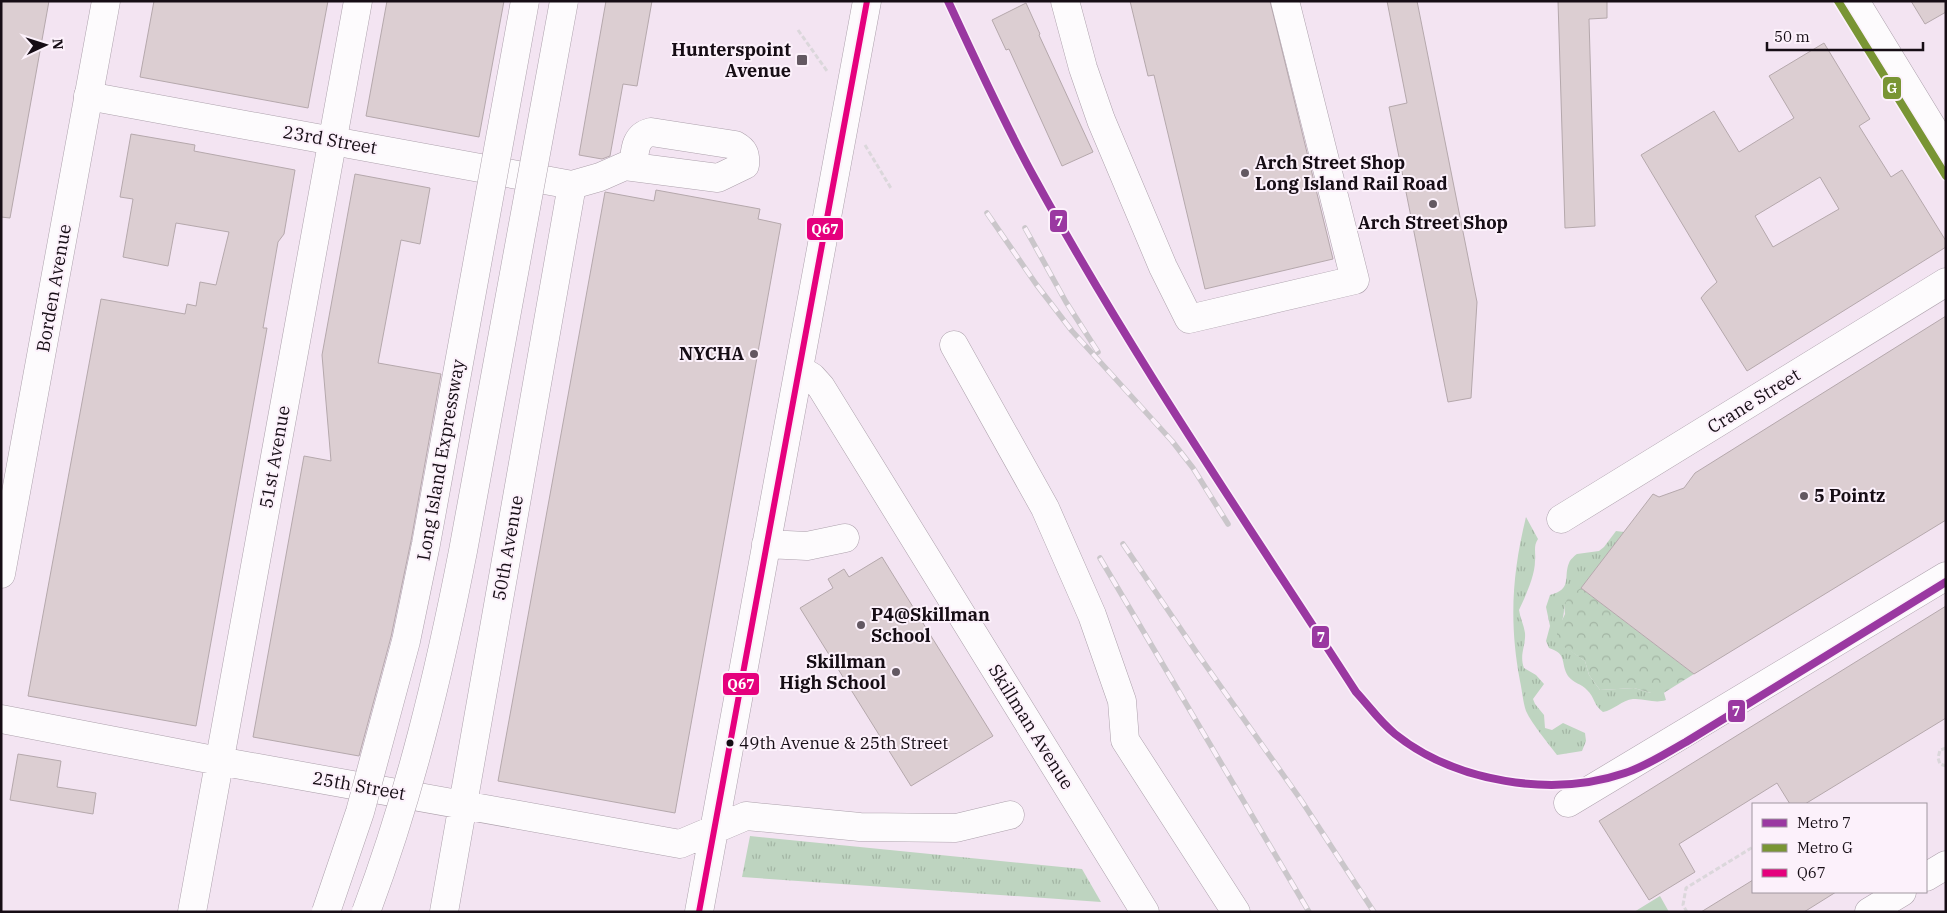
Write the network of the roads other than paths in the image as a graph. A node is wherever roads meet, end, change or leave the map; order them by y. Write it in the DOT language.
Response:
graph roads {
  1 [pos="106,1"];
  2 [pos="358,1"];
  3 [pos="524,1"];
  4 [pos="564,1"];
  5 [pos="867,1"];
  6 [pos="1065,1"];
  7 [pos="1286,1"];
  8 [pos="1855,1"];
  9 [pos="88,96"];
  10 [pos="333,140"];
  11 [pos="1946,150"];
  12 [pos="633,167"];
  13 [pos="572,185"];
  14 [pos="1946,282"];
  15 [pos="954,345"];
  16 [pos="799,369"];
  17 [pos="1561,519"];
  18 [pos="844,538"];
  19 [pos="766,544"];
  20 [pos="1,574"];
  21 [pos="1946,576"];
  22 [pos="1,719"];
  23 [pos="219,761"];
  24 [pos="1568,803"];
  25 [pos="462,805"];
  26 [pos="1010,815"];
  27 [pos="714,829"];
  28 [pos="1946,864"];
  29 [pos="1927,876"];
  30 [pos="1900,893"];
  31 [pos="192,912"];
  32 [pos="326,912"];
  33 [pos="366,912"];
  34 [pos="444,912"];
  35 [pos="699,912"];
  36 [pos="1145,912"];
  37 [pos="1236,912"];
  38 [pos="1870,912"];
  1 -- 9 [label="main road, Borden Avenue"];
  2 -- 10 [label="main road, 51st Avenue"];
  3 -- 32 [label="main road, Long Island Expressway, bridge"];
  4 -- 33 [label="main road, Long Island Expressway, bridge"];
  5 -- 16 [label="main road"];
  6 -- 7 [label="main road"];
  8 -- 11 [label="main road"];
  9 -- 10 [label="main road, 23rd Street"];
  9 -- 20 [label="main road, Borden Avenue"];
  10 -- 13 [label="main road, 23rd Street"];
  10 -- 23 [label="main road, 51st Avenue"];
  12 -- 13 [label="main road"];
  13 -- 25 [label="main road, 50th Avenue"];
  14 -- 17 [label="main road, Crane Street"];
  15 -- 37 [label="main road"];
  16 -- 19 [label="main road"];
  16 -- 36 [label="main road, Skillman Avenue"];
  18 -- 19 [label="main road"];
  19 -- 27 [label="main road"];
  21 -- 24 [label="main road"];
  22 -- 23 [label="main road, 25th Street"];
  23 -- 25 [label="main road, 25th Street"];
  23 -- 31 [label="main road, 51st Avenue"];
  25 -- 27 [label="main road, 25th Street"];
  25 -- 34 [label="main road, 50th Avenue"];
  26 -- 27 [label="main road, 25th Street"];
  27 -- 35 [label="main road"];
  28 -- 29 [label="main road"];
  30 -- 38 [label="main road"];
}
